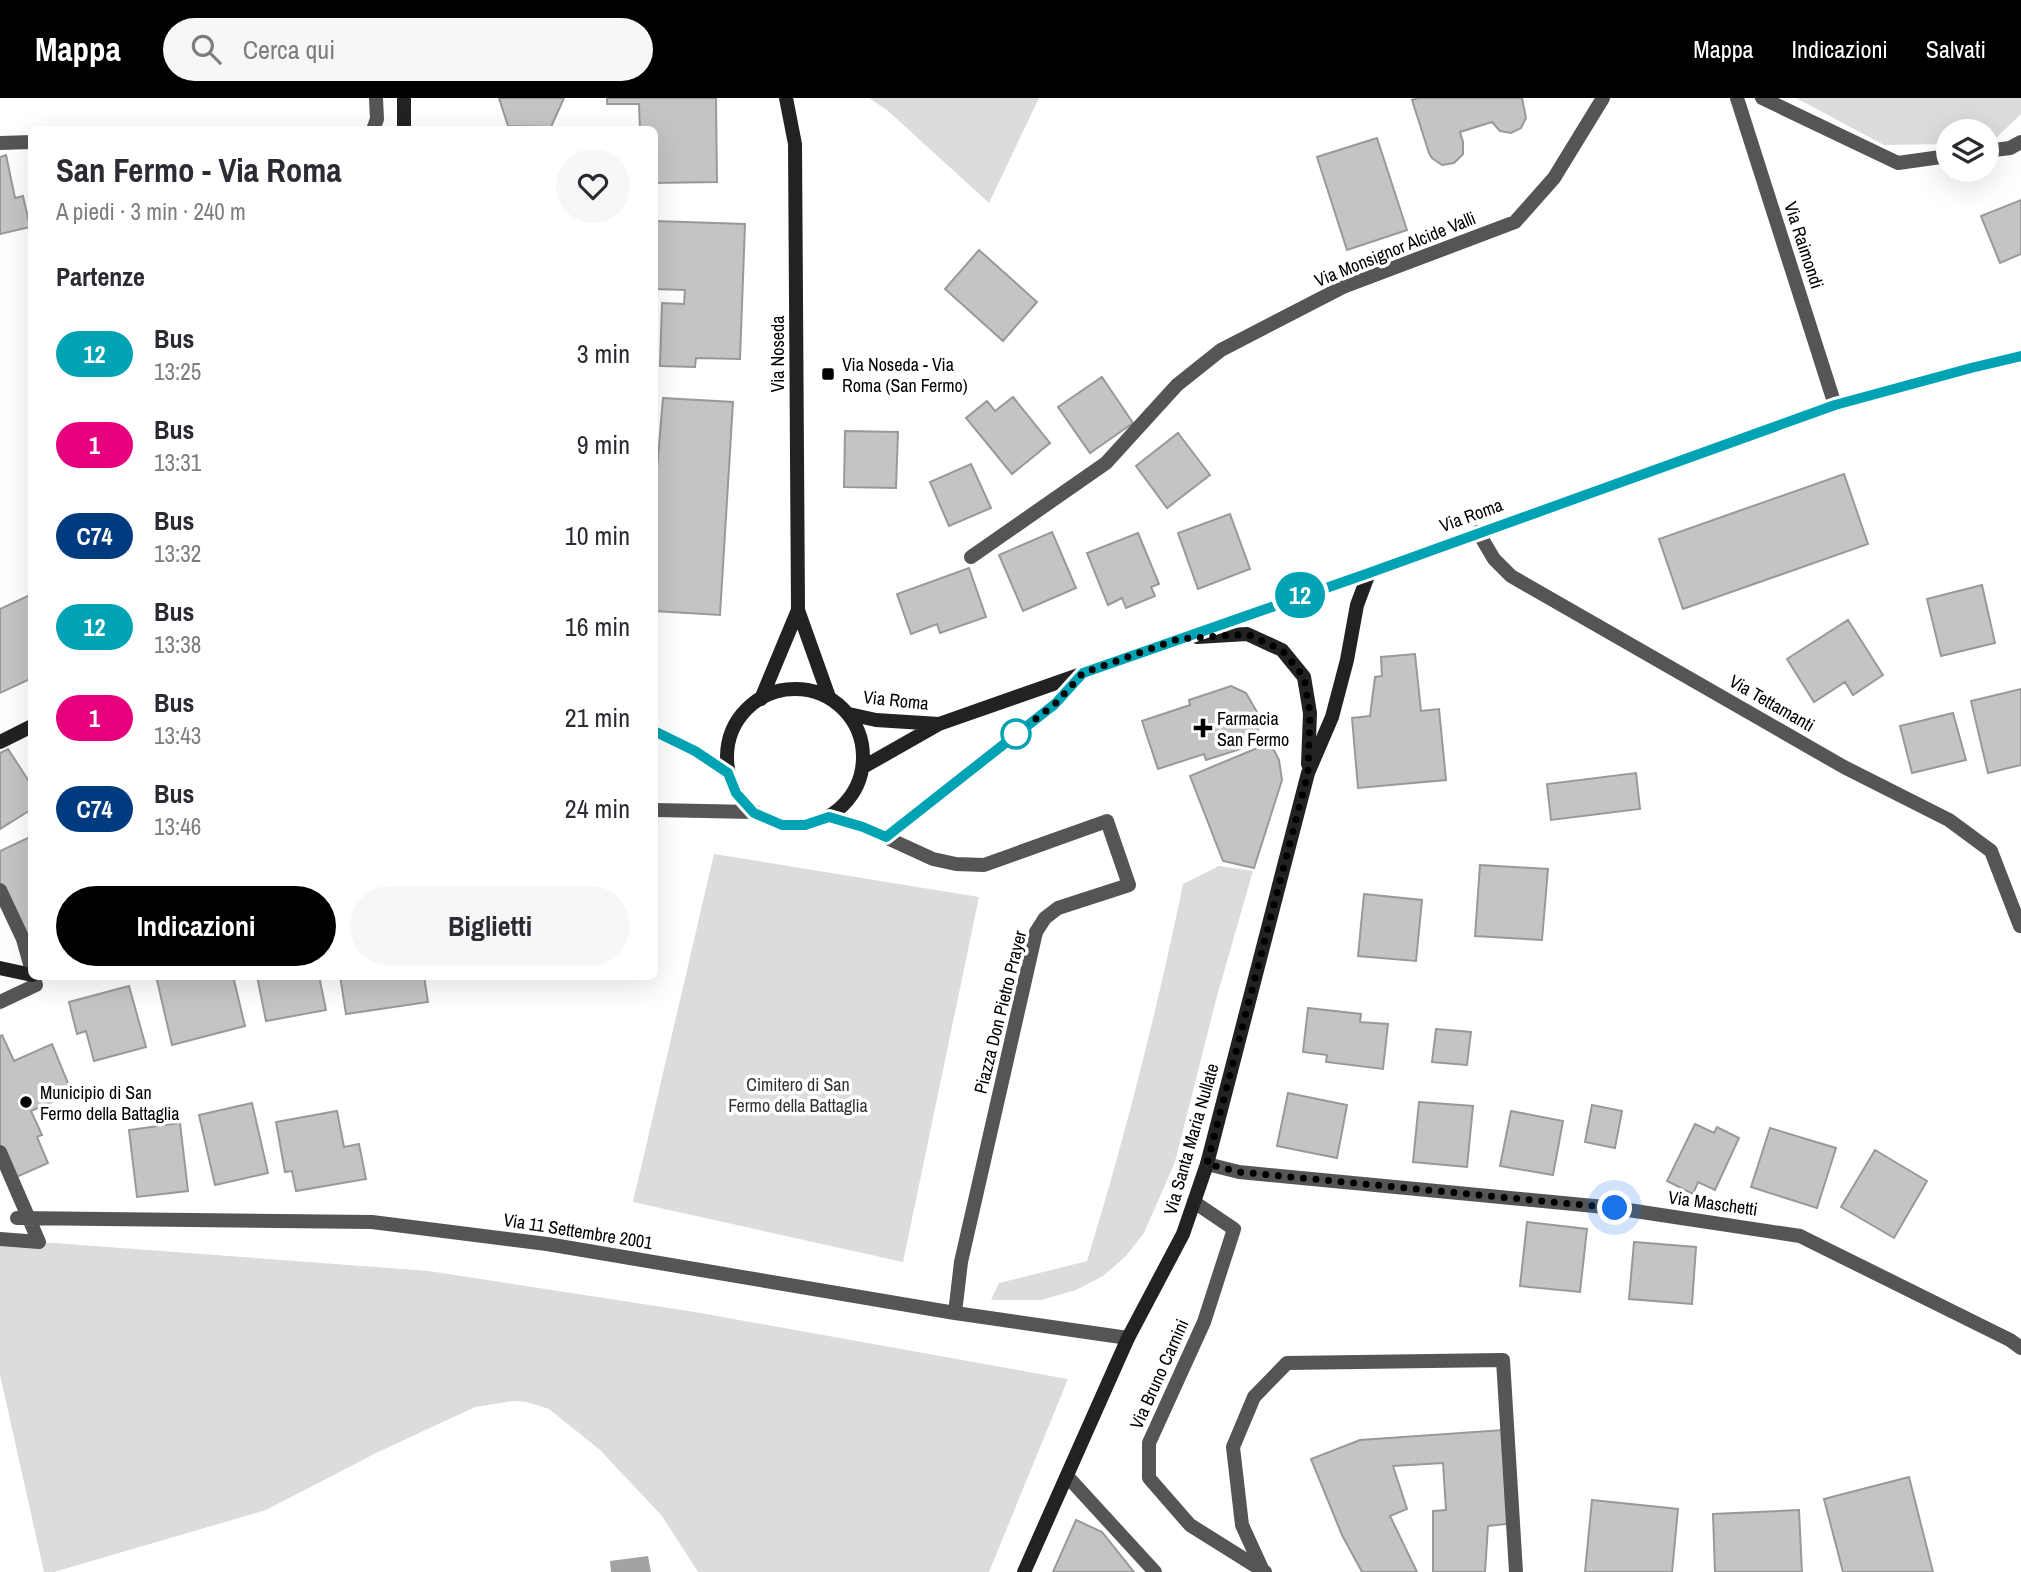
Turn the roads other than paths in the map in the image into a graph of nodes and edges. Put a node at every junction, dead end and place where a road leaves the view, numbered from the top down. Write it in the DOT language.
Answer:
graph roads {
  1 [pos="376,98"];
  2 [pos="404,98"];
  3 [pos="786,98"];
  4 [pos="1603,98"];
  5 [pos="1737,98"];
  6 [pos="1762,98"];
  7 [pos="374,126"];
  8 [pos="404,126"];
  9 [pos="0,142"];
  10 [pos="28,142"];
  11 [pos="2021,142"];
  12 [pos="1999,149"];
  13 [pos="1936,158"];
  14 [pos="2021,356"];
  15 [pos="1835,405"];
  16 [pos="1478,533"];
  17 [pos="971,557"];
  18 [pos="1369,573"];
  19 [pos="798,610"];
  20 [pos="1178,639"];
  21 [pos="1083,673"];
  22 [pos="829,697"];
  23 [pos="761,699"];
  24 [pos="849,714"];
  25 [pos="939,724"];
  26 [pos="28,728"];
  27 [pos="658,734"];
  28 [pos="0,742"];
  29 [pos="865,766"];
  30 [pos="728,773"];
  31 [pos="1308,773"];
  32 [pos="658,810"];
  33 [pos="754,813"];
  34 [pos="829,817"];
  35 [pos="886,837"];
  36 [pos="0,890"];
  37 [pos="2020,926"];
  38 [pos="28,958"];
  39 [pos="0,968"];
  40 [pos="28,973"];
  41 [pos="34,980"];
  42 [pos="0,1002"];
  43 [pos="0,1152"];
  44 [pos="1207,1164"];
  45 [pos="1194,1202"];
  46 [pos="23,1218"];
  47 [pos="0,1239"];
  48 [pos="955,1313"];
  49 [pos="1128,1338"];
  50 [pos="2021,1348"];
  51 [pos="1067,1476"];
  52 [pos="1024,1572"];
  53 [pos="1155,1572"];
  54 [pos="1264,1572"];
  55 [pos="1516,1572"];
  1 -- 7 [label="street"];
  2 -- 8 [label="main road"];
  3 -- 19 [label="main road, Via Noseda"];
  4 -- 17 [label="street, Via Monsignor Alcide Valli"];
  5 -- 15 [label="street, Via Raimondi"];
  6 -- 13 [label="street"];
  9 -- 10 [label="street"];
  11 -- 12 [label="street"];
  14 -- 15 [label="main road, Via Roma"];
  15 -- 16 [label="main road, Via Roma"];
  16 -- 18 [label="main road, Via Roma"];
  16 -- 37 [label="street, Via Tettamanti"];
  18 -- 20 [label="main road, Via Roma"];
  18 -- 31 [label="main road, Via Santa Maria Nullate"];
  19 -- 22 [label="main road, Via Noseda"];
  19 -- 23 [label="main road, Via Noseda"];
  20 -- 21 [label="main road, Via Roma"];
  20 -- 31 [label="main road, Via Santa Maria Nullate"];
  21 -- 25 [label="main road, Via Roma"];
  21 -- 35 [label="street"];
  22 -- 23 [label="main road"];
  22 -- 24 [label="main road"];
  23 -- 30 [label="main road"];
  24 -- 25 [label="main road, Via Roma"];
  24 -- 29 [label="main road"];
  25 -- 29 [label="main road, Via Roma"];
  26 -- 28 [label="main road"];
  27 -- 30 [label="main road"];
  29 -- 34 [label="main road"];
  30 -- 33 [label="main road"];
  31 -- 44 [label="main road, Via Santa Maria Nullate"];
  32 -- 33 [label="street"];
  33 -- 34 [label="main road"];
  34 -- 35 [label="street, Piazza Don Pietro Prayer"];
  35 -- 48 [label="street, Piazza Don Pietro Prayer"];
  36 -- 38 [label="street"];
  39 -- 40 [label="main road"];
  41 -- 42 [label="street"];
  43 -- 46 [label="street"];
  44 -- 45 [label="main road, Via Santa Maria Nullate"];
  44 -- 50 [label="street, Via Maschetti"];
  45 -- 49 [label="main road, Via Santa Maria Nullate"];
  45 -- 54 [label="street, Via Bruno Carnini"];
  46 -- 47 [label="street"];
  46 -- 48 [label="street, Via 11 Settembre 2001"];
  48 -- 49 [label="street, Via 11 Settembre 2001"];
  49 -- 51 [label="main road, Via Santa Maria Nullate"];
  51 -- 52 [label="main road, Via Santa Maria Nullate"];
  51 -- 53 [label="street"];
  54 -- 55 [label="street"];
}
